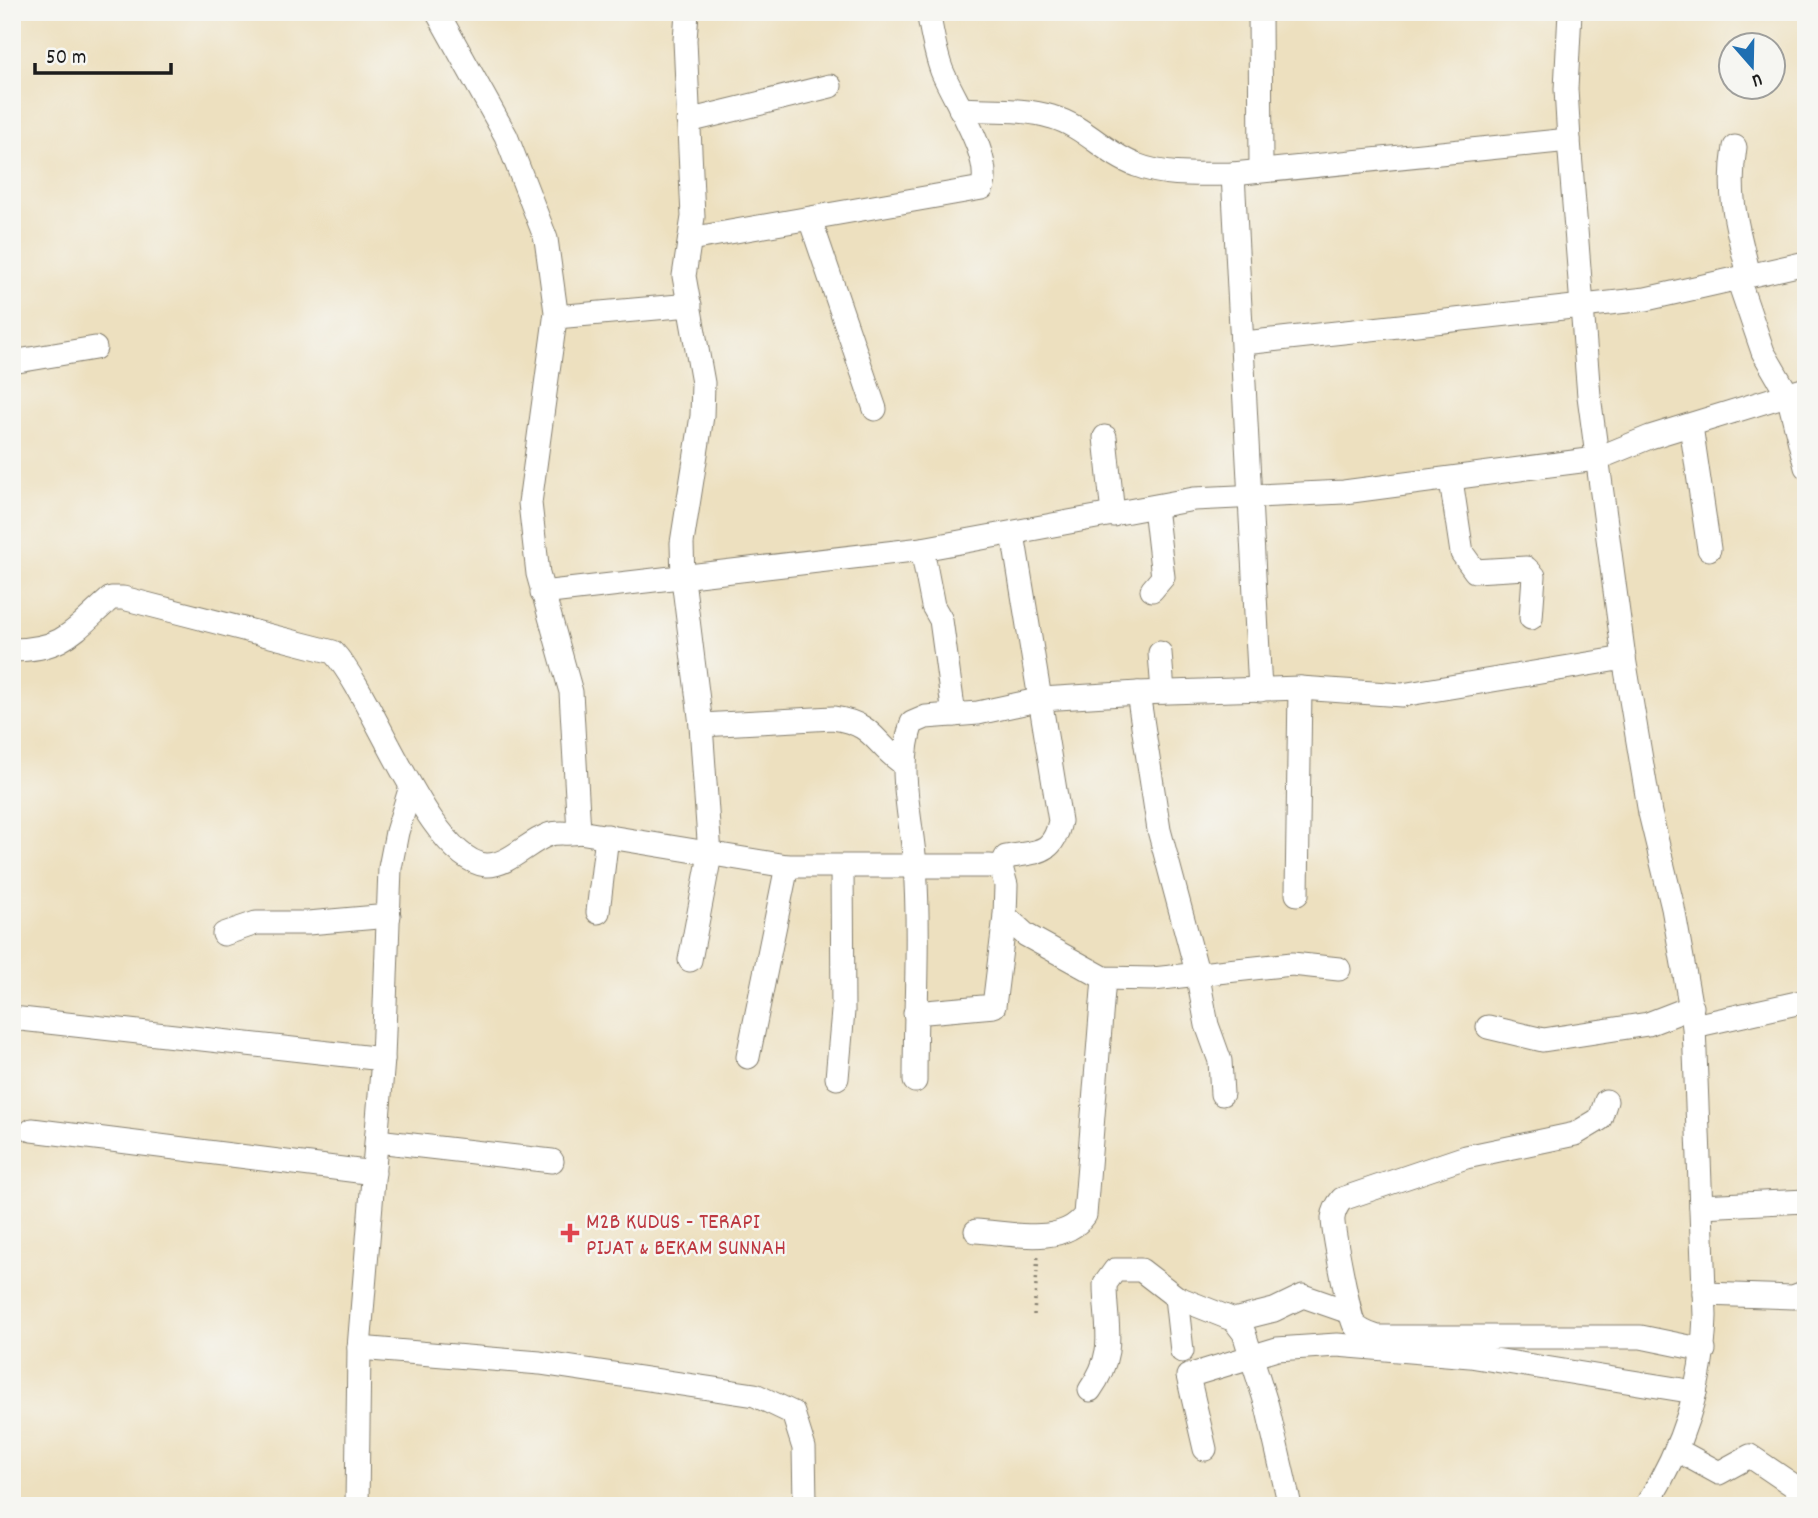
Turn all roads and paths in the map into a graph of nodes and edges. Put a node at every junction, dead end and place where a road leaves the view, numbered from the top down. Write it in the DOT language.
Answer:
graph roads {
  1 [pos="437,12"];
  2 [pos="687,12"];
  3 [pos="928,12"];
  4 [pos="1259,12"];
  5 [pos="1570,12"];
  6 [pos="830,86"];
  7 [pos="960,109"];
  8 [pos="688,121"];
  9 [pos="1569,140"];
  10 [pos="1735,147"];
  11 [pos="1261,168"];
  12 [pos="1233,174"];
  13 [pos="810,219"];
  14 [pos="690,239"];
  15 [pos="1806,263"];
  16 [pos="1743,277"];
  17 [pos="690,305"];
  18 [pos="1582,306"];
  19 [pos="556,317"];
  20 [pos="1244,343"];
  21 [pos="95,348"];
  22 [pos="12,362"];
  23 [pos="1797,392"];
  24 [pos="875,409"];
  25 [pos="1691,426"];
  26 [pos="1105,437"];
  27 [pos="1596,459"];
  28 [pos="1806,467"];
  29 [pos="1451,480"];
  30 [pos="1251,494"];
  31 [pos="1155,506"];
  32 [pos="1113,515"];
  33 [pos="1013,534"];
  34 [pos="922,549"];
  35 [pos="1709,549"];
  36 [pos="684,579"];
  37 [pos="1152,590"];
  38 [pos="542,593"];
  39 [pos="1531,618"];
  40 [pos="12,650"];
  41 [pos="1160,653"];
  42 [pos="1624,658"];
  43 [pos="1300,688"];
  44 [pos="1260,690"];
  45 [pos="1163,692"];
  46 [pos="1138,693"];
  47 [pos="1042,699"];
  48 [pos="954,715"];
  49 [pos="701,725"];
  50 [pos="904,765"];
  51 [pos="410,790"];
  52 [pos="579,832"];
  53 [pos="607,836"];
  54 [pos="709,855"];
  55 [pos="787,866"];
  56 [pos="842,867"];
  57 [pos="915,867"];
  58 [pos="1001,867"];
  59 [pos="1297,894"];
  60 [pos="598,912"];
  61 [pos="388,916"];
  62 [pos="1005,916"];
  63 [pos="224,934"];
  64 [pos="690,960"];
  65 [pos="1339,969"];
  66 [pos="1198,972"];
  67 [pos="1104,978"];
  68 [pos="1806,1001"];
  69 [pos="915,1013"];
  70 [pos="1693,1017"];
  71 [pos="12,1018"];
  72 [pos="1488,1027"];
  73 [pos="748,1056"];
  74 [pos="383,1059"];
  75 [pos="837,1078"];
  76 [pos="915,1081"];
  77 [pos="1222,1094"];
  78 [pos="1606,1101"];
  79 [pos="32,1130"];
  80 [pos="377,1141"];
  81 [pos="552,1161"];
  82 [pos="374,1173"];
  83 [pos="1806,1201"];
  84 [pos="1701,1206"];
  85 [pos="976,1231"];
  86 [pos="1040,1234"];
  87 [pos="1806,1292"];
  88 [pos="1704,1294"];
  89 [pos="1177,1297"];
  90 [pos="1349,1312"];
  91 [pos="1034,1315"];
  92 [pos="1234,1320"];
  93 [pos="359,1348"];
  94 [pos="1704,1350"];
  95 [pos="1182,1351"];
  96 [pos="1252,1355"];
  97 [pos="1090,1390"];
  98 [pos="1695,1392"];
  99 [pos="1205,1449"];
  100 [pos="1677,1450"];
  101 [pos="1806,1494"];
  102 [pos="805,1502"];
  103 [pos="357,1506"];
  104 [pos="1290,1506"];
  105 [pos="1646,1506"];
  1 -- 19 [label="street"];
  2 -- 8 [label="street"];
  3 -- 7 [label="street"];
  4 -- 11 [label="street"];
  5 -- 9 [label="street"];
  6 -- 8 [label="street"];
  7 -- 12 [label="street"];
  7 -- 13 [label="street"];
  8 -- 14 [label="street"];
  9 -- 11 [label="street"];
  9 -- 18 [label="street"];
  10 -- 16 [label="street"];
  11 -- 12 [label="street"];
  12 -- 20 [label="street"];
  13 -- 14 [label="street"];
  13 -- 24 [label="street"];
  14 -- 17 [label="street"];
  15 -- 16 [label="street"];
  16 -- 18 [label="street"];
  16 -- 23 [label="street"];
  17 -- 19 [label="street"];
  17 -- 36 [label="street"];
  18 -- 20 [label="street"];
  18 -- 27 [label="street"];
  19 -- 38 [label="street"];
  20 -- 30 [label="street"];
  21 -- 22 [label="street"];
  23 -- 25 [label="street"];
  23 -- 28 [label="street"];
  25 -- 27 [label="street"];
  25 -- 35 [label="street"];
  26 -- 32 [label="street"];
  27 -- 29 [label="street"];
  27 -- 42 [label="street"];
  29 -- 30 [label="street"];
  29 -- 39 [label="street"];
  30 -- 31 [label="street"];
  30 -- 44 [label="street"];
  31 -- 32 [label="street"];
  31 -- 37 [label="street"];
  32 -- 33 [label="street"];
  33 -- 34 [label="street"];
  33 -- 47 [label="street"];
  34 -- 36 [label="street"];
  34 -- 48 [label="street"];
  36 -- 38 [label="street"];
  36 -- 49 [label="street"];
  38 -- 52 [label="street"];
  40 -- 51 [label="street"];
  41 -- 45 [label="street"];
  42 -- 43 [label="street"];
  42 -- 70 [label="street"];
  43 -- 44 [label="street"];
  43 -- 59 [label="street"];
  44 -- 45 [label="street"];
  45 -- 46 [label="street"];
  46 -- 47 [label="street"];
  46 -- 66 [label="street"];
  47 -- 48 [label="street"];
  47 -- 58 [label="street"];
  48 -- 50 [label="street"];
  49 -- 50 [label="street"];
  49 -- 54 [label="street"];
  50 -- 57 [label="street"];
  51 -- 52 [label="street"];
  51 -- 61 [label="street"];
  52 -- 53 [label="street"];
  53 -- 54 [label="street"];
  53 -- 60 [label="street"];
  54 -- 55 [label="street"];
  54 -- 64 [label="street"];
  55 -- 56 [label="street"];
  55 -- 73 [label="street"];
  56 -- 57 [label="street"];
  56 -- 75 [label="street"];
  57 -- 58 [label="street"];
  57 -- 69 [label="street"];
  58 -- 62 [label="street"];
  61 -- 63 [label="street"];
  61 -- 74 [label="street"];
  62 -- 67 [label="street"];
  62 -- 69 [label="street"];
  65 -- 66 [label="street"];
  66 -- 67 [label="street"];
  66 -- 77 [label="street"];
  67 -- 86 [label="street"];
  68 -- 70 [label="street"];
  69 -- 76 [label="street"];
  70 -- 72 [label="street"];
  70 -- 84 [label="street"];
  71 -- 74 [label="street"];
  74 -- 80 [label="street"];
  78 -- 90 [label="street"];
  79 -- 82 [label="street"];
  80 -- 81 [label="street"];
  80 -- 82 [label="street"];
  82 -- 93 [label="street"];
  83 -- 84 [label="street"];
  84 -- 88 [label="street"];
  85 -- 86 [label="street"];
  86 -- 91 [label="path"];
  87 -- 88 [label="street"];
  88 -- 94 [label="street"];
  89 -- 92 [label="street"];
  89 -- 95 [label="street"];
  89 -- 97 [label="street"];
  90 -- 92 [label="street"];
  90 -- 94 [label="street"];
  92 -- 96 [label="street"];
  93 -- 102 [label="street"];
  93 -- 103 [label="street"];
  94 -- 98 [label="street"];
  96 -- 98 [label="street"];
  96 -- 99 [label="street"];
  96 -- 104 [label="street"];
  98 -- 100 [label="street"];
  100 -- 101 [label="street"];
  100 -- 105 [label="street"];
}
